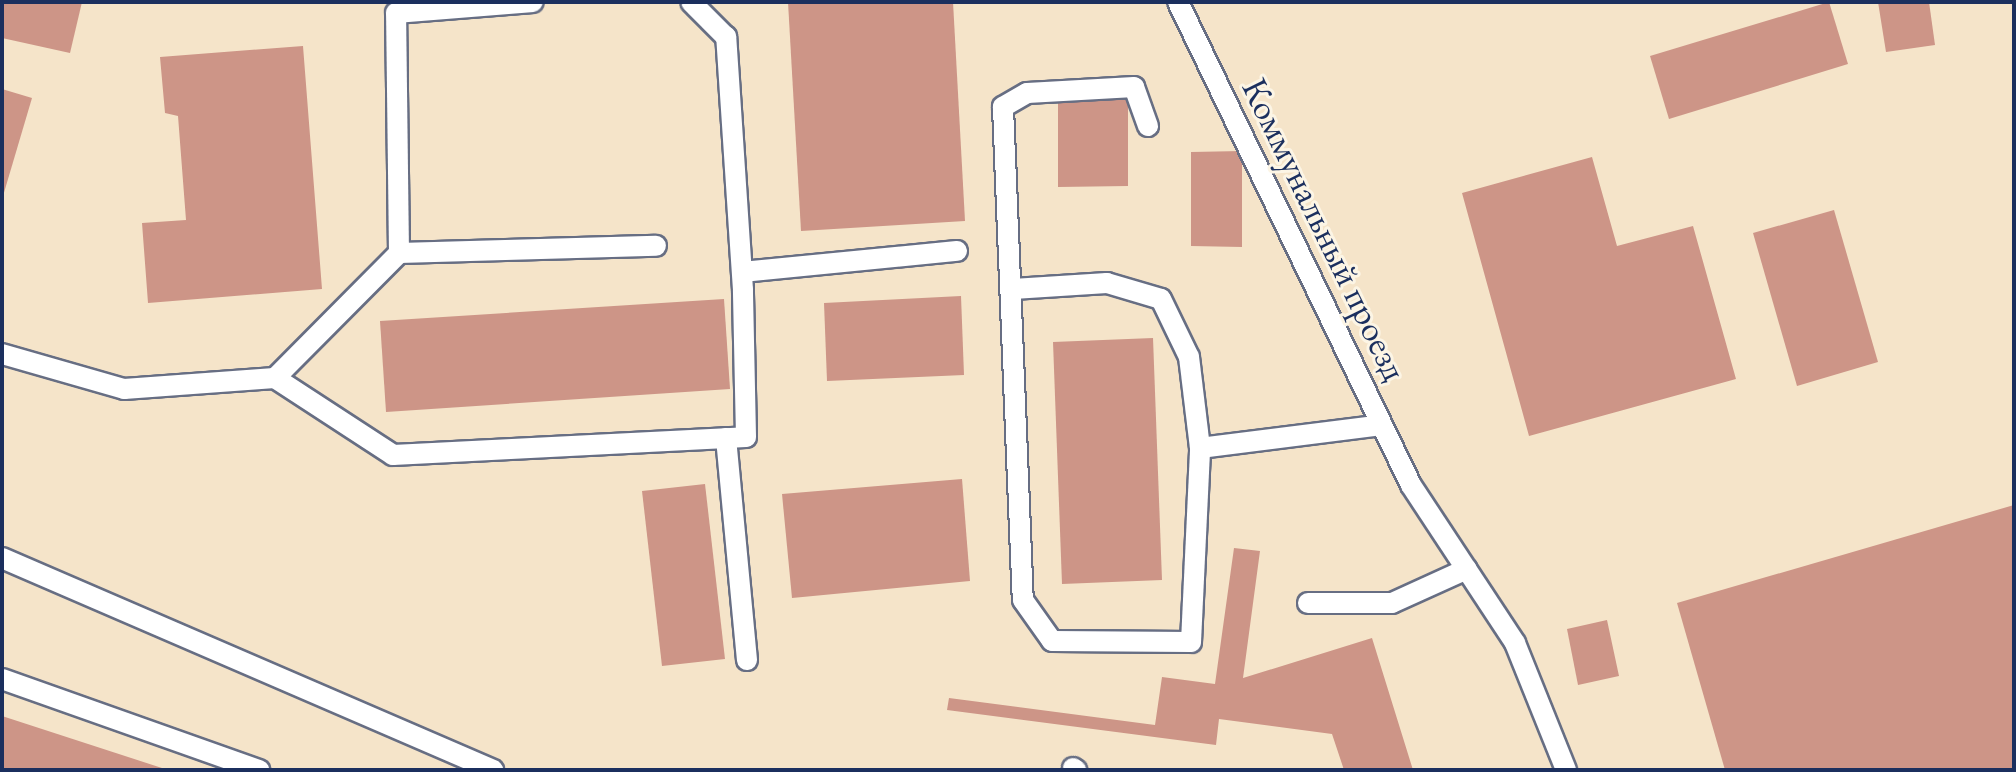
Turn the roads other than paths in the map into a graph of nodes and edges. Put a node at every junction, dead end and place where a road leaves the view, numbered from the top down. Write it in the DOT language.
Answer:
graph roads {
  1 [pos="533,2"];
  2 [pos="691,2"];
  3 [pos="1178,2"];
  4 [pos="1148,126"];
  5 [pos="656,246"];
  6 [pos="957,251"];
  7 [pos="399,253"];
  8 [pos="742,272"];
  9 [pos="1013,289"];
  10 [pos="2,354"];
  11 [pos="275,378"];
  12 [pos="1382,425"];
  13 [pos="726,438"];
  14 [pos="1200,448"];
  15 [pos="2,558"];
  16 [pos="1467,569"];
  17 [pos="1308,603"];
  18 [pos="747,660"];
  19 [pos="2,679"];
  20 [pos="259,770"];
  21 [pos="493,770"];
  22 [pos="1566,770"];
  1 -- 7 [label="lane"];
  2 -- 8 [label="lane"];
  3 -- 12 [label="lane, Коммунальный проезд"];
  4 -- 9 [label="lane"];
  5 -- 7 [label="lane"];
  6 -- 8 [label="lane"];
  7 -- 11 [label="lane"];
  8 -- 13 [label="lane"];
  9 -- 14 [label="lane"];
  9 -- 14 [label="lane"];
  10 -- 11 [label="lane"];
  11 -- 13 [label="lane"];
  12 -- 14 [label="lane"];
  12 -- 16 [label="lane, Коммунальный проезд"];
  13 -- 18 [label="lane"];
  15 -- 21 [label="lane"];
  16 -- 17 [label="lane"];
  16 -- 22 [label="lane, Коммунальный проезд"];
  19 -- 20 [label="lane"];
}
